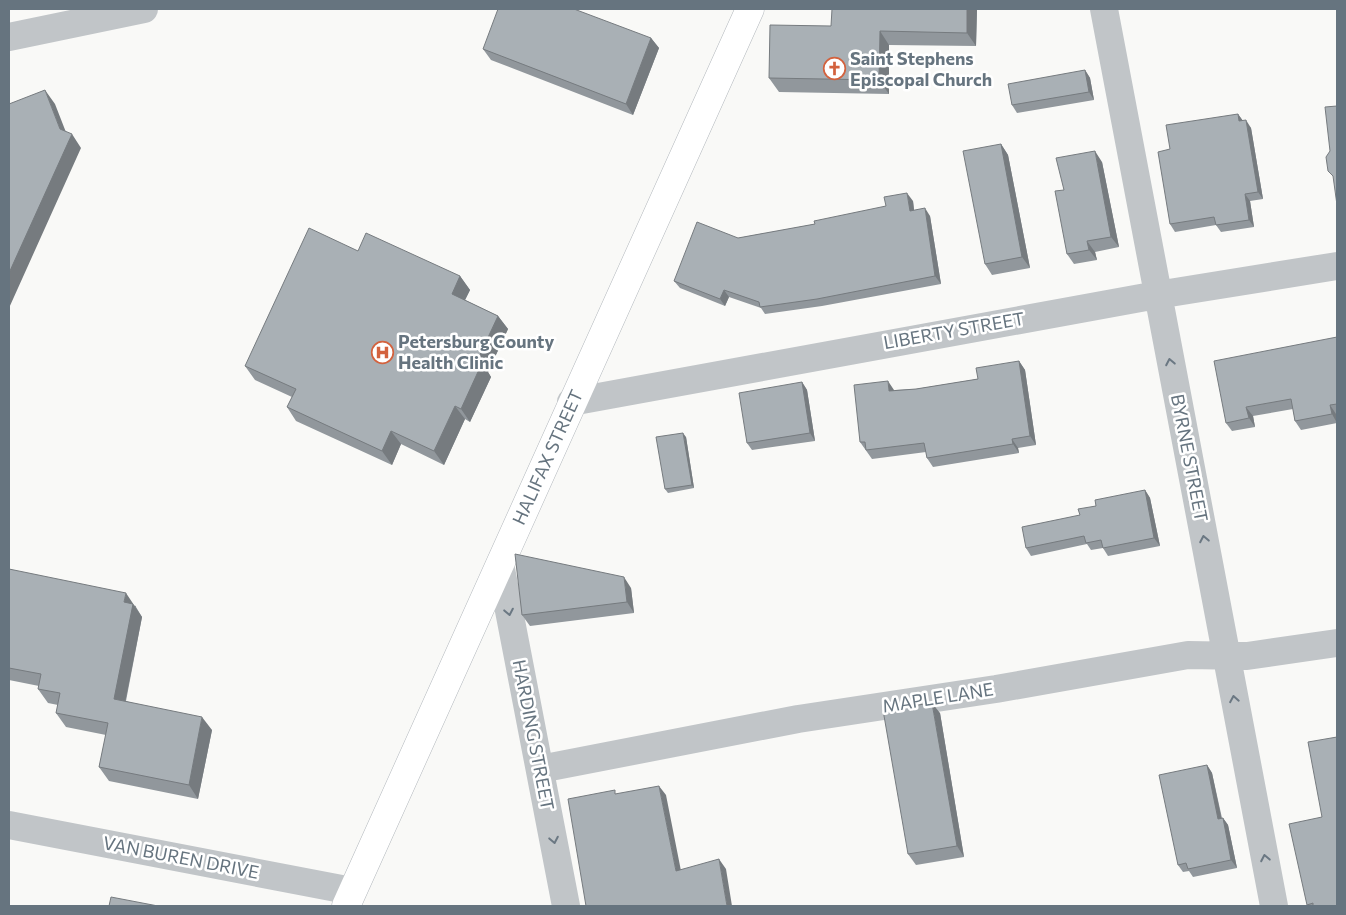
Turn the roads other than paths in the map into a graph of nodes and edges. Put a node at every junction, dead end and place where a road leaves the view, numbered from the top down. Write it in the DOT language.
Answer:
graph roads {
  1 [pos="144,9"];
  2 [pos="750,9"];
  3 [pos="1104,9"];
  4 [pos="9,37"];
  5 [pos="1337,266"];
  6 [pos="1157,295"];
  7 [pos="571,402"];
  8 [pos="500,564"];
  9 [pos="1337,643"];
  10 [pos="1226,654"];
  11 [pos="540,769"];
  12 [pos="9,825"];
  13 [pos="349,899"];
  14 [pos="566,906"];
  15 [pos="1274,906"];
  1 -- 4 [label="street"];
  2 -- 7 [label="main road, HALIFAX STREET"];
  3 -- 6 [label="street, BYRNE STREET"];
  5 -- 6 [label="street, LIBERTY STREET"];
  6 -- 7 [label="street, LIBERTY STREET"];
  10 -- 6 [label="street, BYRNE STREET, one-way"];
  7 -- 8 [label="main road, HALIFAX STREET"];
  8 -- 11 [label="street, HARDING STREET, one-way"];
  8 -- 13 [label="main road, HALIFAX STREET"];
  9 -- 10 [label="street, MAPLE LANE"];
  10 -- 11 [label="street, MAPLE LANE"];
  15 -- 10 [label="street, BYRNE STREET, one-way"];
  11 -- 14 [label="street, HARDING STREET, one-way"];
  12 -- 13 [label="street, VAN BUREN DRIVE"];
}
